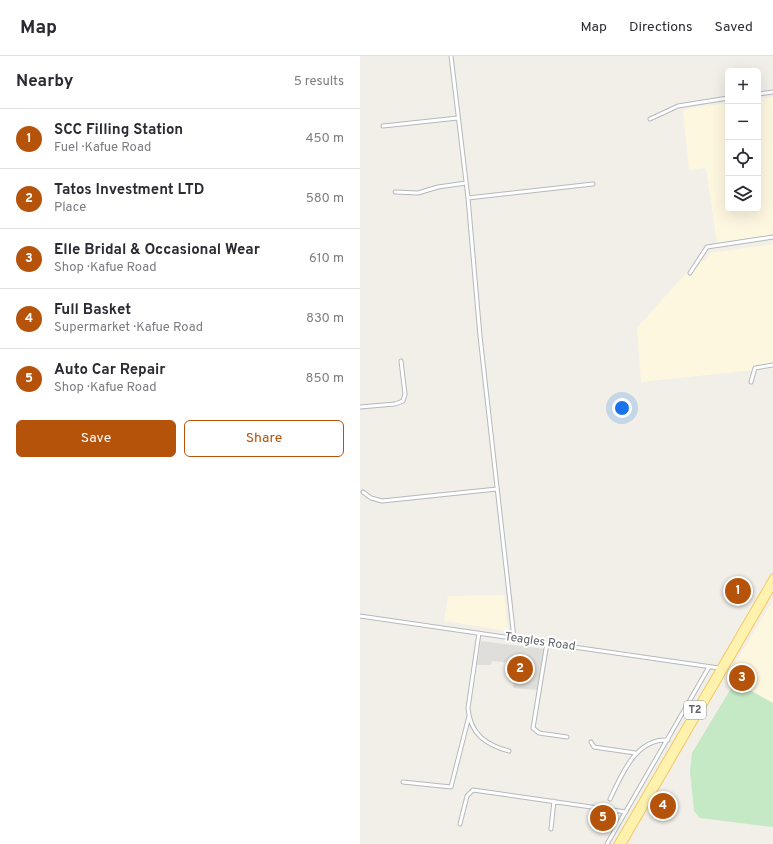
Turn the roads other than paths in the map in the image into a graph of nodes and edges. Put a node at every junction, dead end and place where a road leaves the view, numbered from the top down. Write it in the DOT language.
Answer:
graph roads {
  1 [pos="451,56"];
  2 [pos="773,92"];
  3 [pos="761,94"];
  4 [pos="725,98"];
  5 [pos="458,118"];
  6 [pos="650,119"];
  7 [pos="383,126"];
  8 [pos="466,183"];
  9 [pos="593,184"];
  10 [pos="394,192"];
  11 [pos="468,198"];
  12 [pos="773,236"];
  13 [pos="690,273"];
  14 [pos="401,361"];
  15 [pos="773,366"];
  16 [pos="751,382"];
  17 [pos="360,407"];
  18 [pos="497,489"];
  19 [pos="363,492"];
  20 [pos="773,577"];
  21 [pos="773,586"];
  22 [pos="360,616"];
  23 [pos="479,633"];
  24 [pos="514,638"];
  25 [pos="547,643"];
  26 [pos="709,667"];
  27 [pos="720,668"];
  28 [pos="468,716"];
  29 [pos="567,737"];
  30 [pos="668,740"];
  31 [pos="591,742"];
  32 [pos="509,751"];
  33 [pos="635,753"];
  34 [pos="404,782"];
  35 [pos="610,798"];
  36 [pos="554,801"];
  37 [pos="626,812"];
  38 [pos="460,824"];
  39 [pos="551,829"];
  40 [pos="607,844"];
  41 [pos="617,844"];
  42 [pos="623,844"];
  1 -- 5 [label="street"];
  2 -- 3 [label="street"];
  4 -- 6 [label="street"];
  5 -- 7 [label="street"];
  5 -- 8 [label="street"];
  8 -- 10 [label="street"];
  8 -- 11 [label="street"];
  9 -- 11 [label="street"];
  11 -- 18 [label="street"];
  12 -- 13 [label="street"];
  14 -- 17 [label="street"];
  15 -- 16 [label="street"];
  18 -- 19 [label="street"];
  18 -- 24 [label="street"];
  20 -- 27 [label="main road, T2"];
  21 -- 42 [label="main road, T2"];
  22 -- 23 [label="street, Teagles Road"];
  23 -- 24 [label="street, Teagles Road"];
  23 -- 28 [label="street"];
  24 -- 25 [label="street, Teagles Road"];
  25 -- 26 [label="street, Teagles Road"];
  25 -- 29 [label="street"];
  26 -- 27 [label="street, Teagles Road"];
  26 -- 30 [label="street"];
  27 -- 41 [label="main road, T2"];
  28 -- 32 [label="street"];
  28 -- 34 [label="street"];
  30 -- 33 [label="street"];
  30 -- 37 [label="street"];
  31 -- 33 [label="street"];
  33 -- 35 [label="street"];
  36 -- 37 [label="street"];
  36 -- 38 [label="street"];
  36 -- 39 [label="street"];
  37 -- 40 [label="street"];
}
